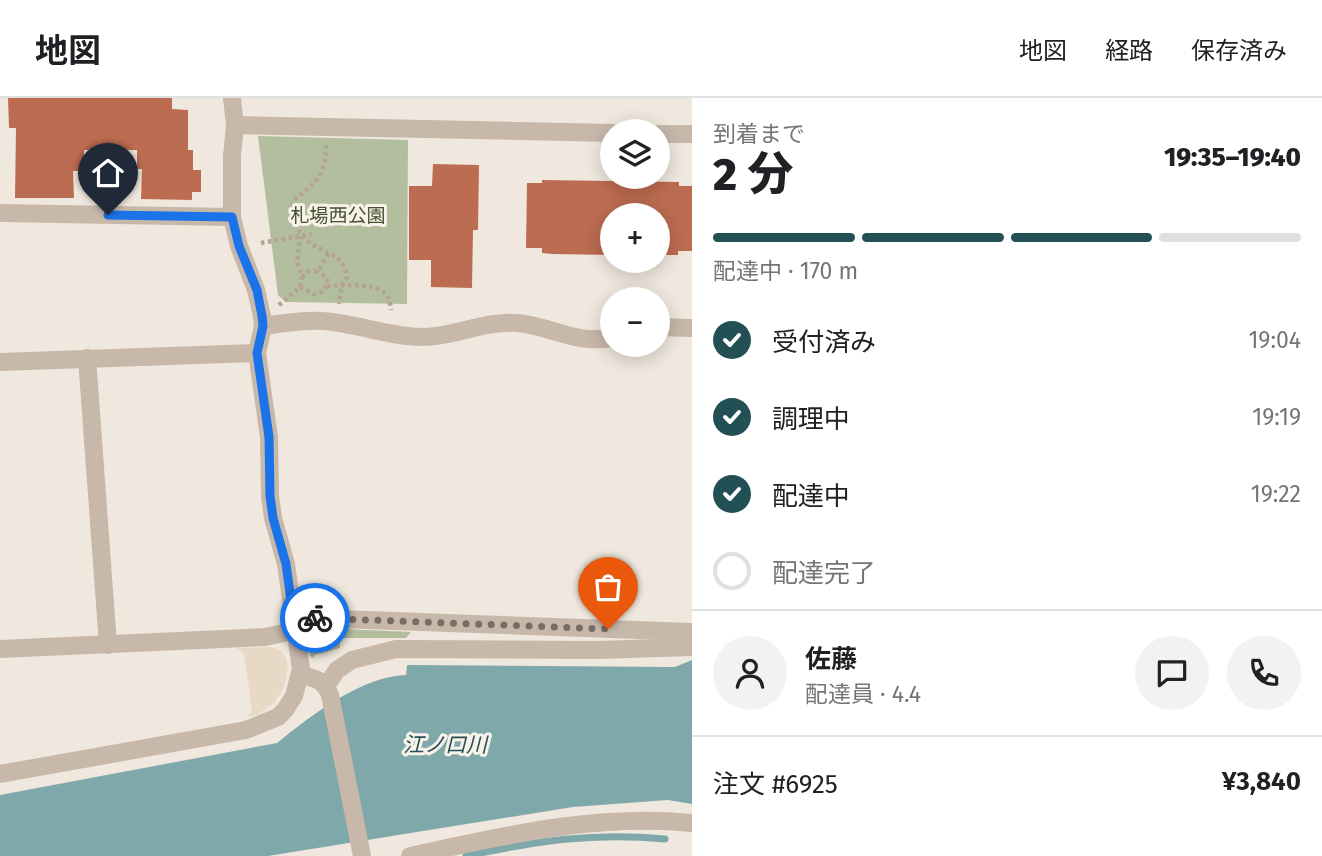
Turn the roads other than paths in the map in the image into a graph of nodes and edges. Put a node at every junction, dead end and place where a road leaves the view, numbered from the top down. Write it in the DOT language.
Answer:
graph roads {
  1 [pos="232,98"];
  2 [pos="235,125"];
  3 [pos="600,133"];
  4 [pos="670,134"];
  5 [pos="692,134"];
  6 [pos="0,213"];
  7 [pos="232,217"];
  8 [pos="263,326"];
  9 [pos="670,327"];
  10 [pos="692,328"];
  11 [pos="600,339"];
  12 [pos="257,353"];
  13 [pos="87,358"];
  14 [pos="0,362"];
  15 [pos="295,629"];
  16 [pos="692,632"];
  17 [pos="108,645"];
  18 [pos="692,647"];
  19 [pos="0,649"];
  20 [pos="300,675"];
  21 [pos="328,690"];
  22 [pos="0,774"];
  23 [pos="692,823"];
  24 [pos="361,851"];
  25 [pos="410,856"];
  1 -- 2 [label="street"];
  2 -- 3 [label="street"];
  2 -- 7 [label="street"];
  4 -- 5 [label="street"];
  6 -- 7 [label="street"];
  7 -- 8 [label="street"];
  8 -- 11 [label="street"];
  8 -- 12 [label="street"];
  9 -- 10 [label="street"];
  12 -- 13 [label="street"];
  12 -- 15 [label="street"];
  13 -- 14 [label="street"];
  13 -- 17 [label="street"];
  15 -- 16 [label="street"];
  15 -- 17 [label="street"];
  15 -- 20 [label="street"];
  17 -- 19 [label="street"];
  18 -- 21 [label="street"];
  20 -- 21 [label="street"];
  20 -- 22 [label="street"];
  21 -- 24 [label="street"];
  23 -- 25 [label="street"];
}
